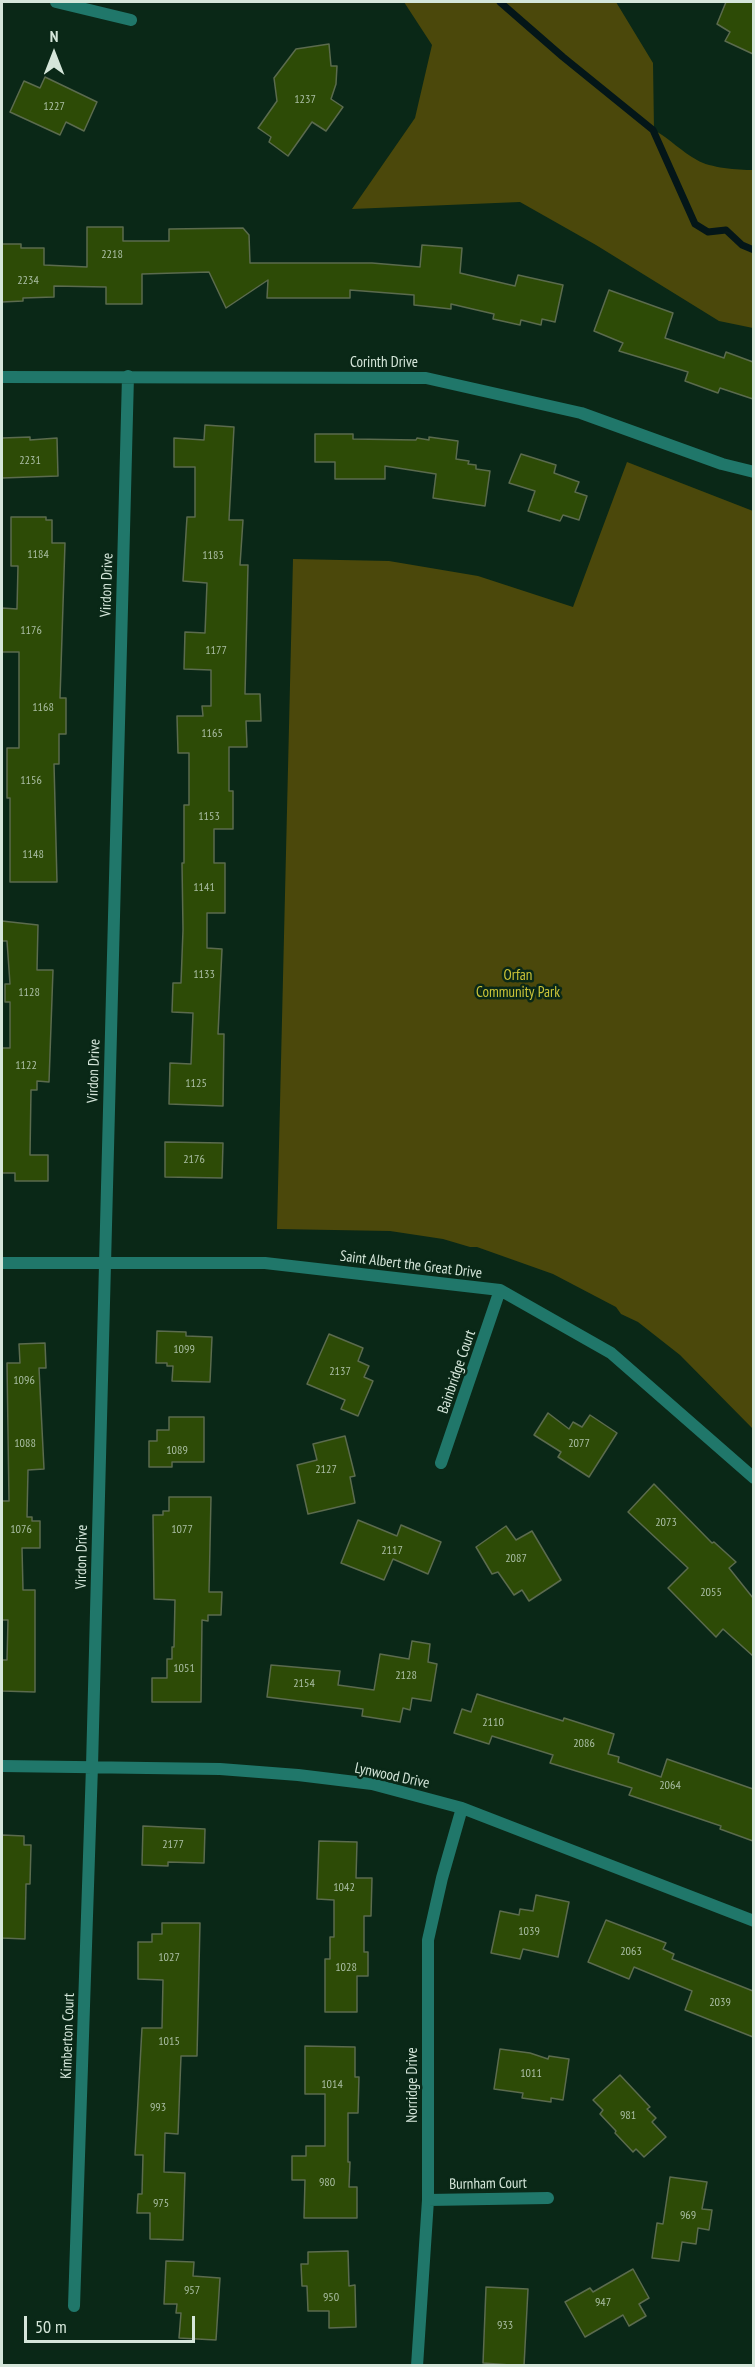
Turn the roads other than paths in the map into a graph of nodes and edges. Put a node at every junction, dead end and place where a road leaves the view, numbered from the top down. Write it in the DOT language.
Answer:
graph roads {
  1 [pos="56,2"];
  2 [pos="131,20"];
  3 [pos="128,376"];
  4 [pos="2,377"];
  5 [pos="753,472"];
  6 [pos="2,1263"];
  7 [pos="104,1263"];
  8 [pos="500,1290"];
  9 [pos="441,1464"];
  10 [pos="753,1478"];
  11 [pos="2,1766"];
  12 [pos="92,1766"];
  13 [pos="462,1808"];
  14 [pos="753,1921"];
  15 [pos="548,2198"];
  16 [pos="428,2200"];
  17 [pos="74,2306"];
  18 [pos="417,2366"];
  1 -- 2 [label="street"];
  3 -- 4 [label="street, Corinth Drive"];
  3 -- 5 [label="street, Corinth Drive"];
  3 -- 7 [label="street, Virdon Drive"];
  6 -- 7 [label="street, Saint Albert the Great Drive"];
  7 -- 8 [label="street, Saint Albert the Great Drive"];
  7 -- 12 [label="street, Virdon Drive"];
  8 -- 9 [label="street, Bainbridge Court"];
  8 -- 10 [label="street, Saint Albert the Great Drive"];
  11 -- 12 [label="street, Lynwood Drive"];
  12 -- 13 [label="street, Lynwood Drive"];
  12 -- 17 [label="street, Kimberton Court"];
  13 -- 14 [label="street, Lynwood Drive"];
  13 -- 16 [label="street, Norridge Drive"];
  15 -- 16 [label="street, Burnham Court"];
  16 -- 18 [label="street, Norridge Drive"];
}
